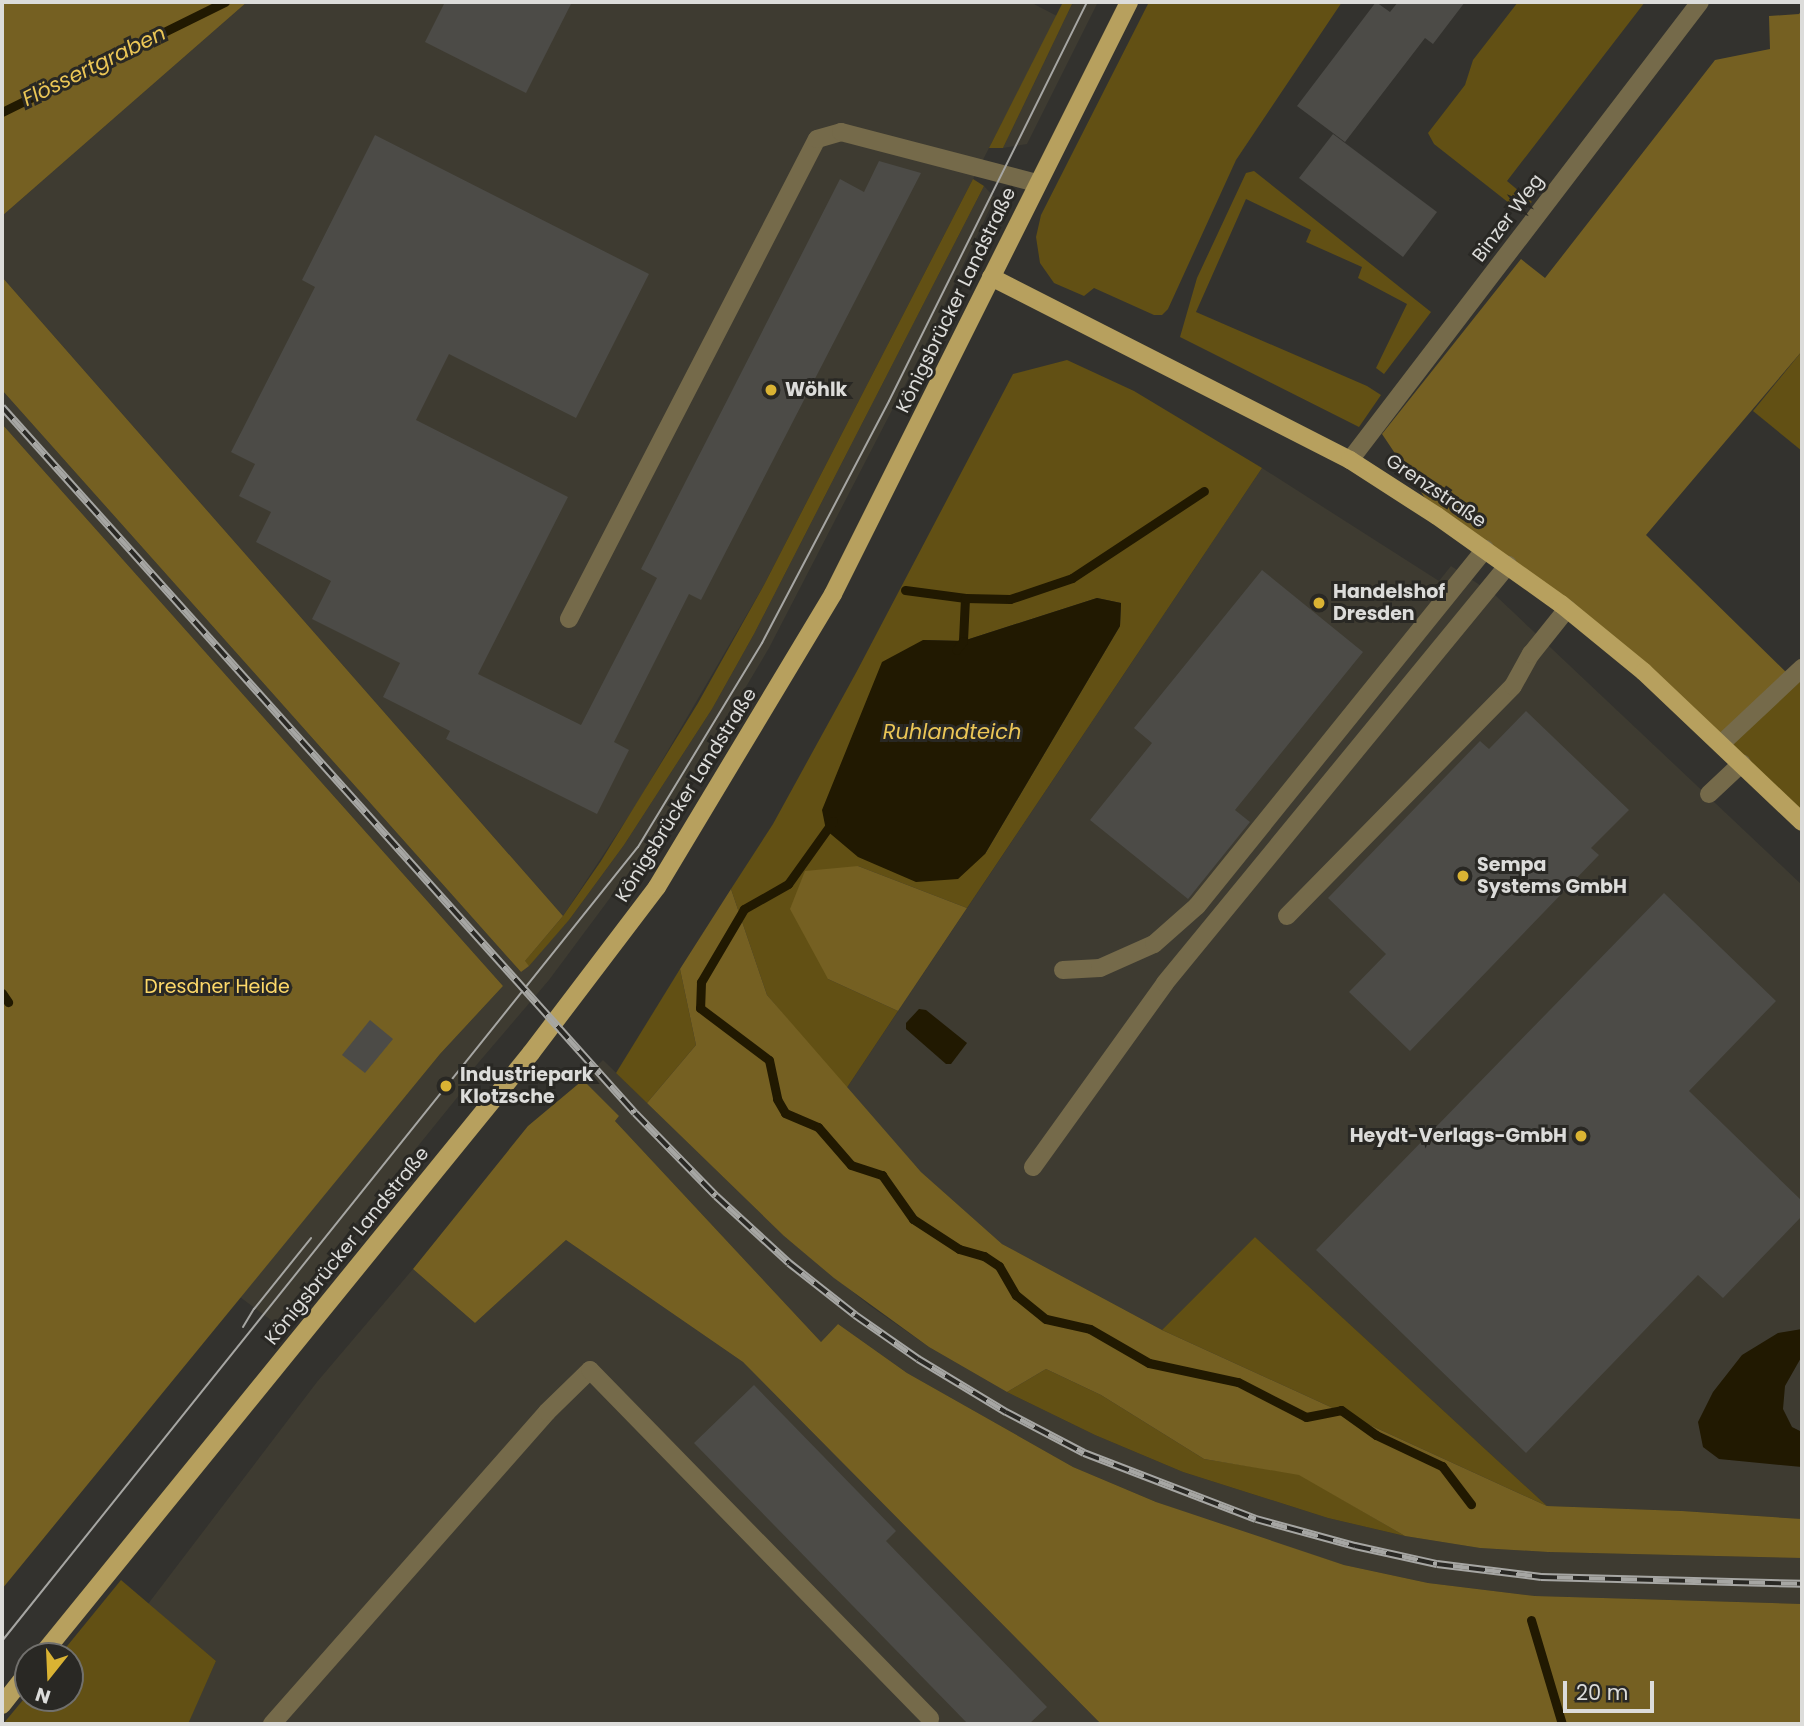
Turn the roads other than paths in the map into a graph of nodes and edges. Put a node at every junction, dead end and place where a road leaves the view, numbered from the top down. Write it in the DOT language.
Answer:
graph roads {
  1 [pos="1129,2"];
  2 [pos="1700,2"];
  3 [pos="1037,183"];
  4 [pos="990,277"];
  5 [pos="1350,460"];
  6 [pos="1485,549"];
  7 [pos="1508,565"];
  8 [pos="1567,609"];
  9 [pos="569,619"];
  10 [pos="1799,678"];
  11 [pos="1721,743"];
  12 [pos="1742,763"];
  13 [pos="1709,794"];
  14 [pos="1802,822"];
  15 [pos="1287,916"];
  16 [pos="1063,970"];
  17 [pos="1033,1167"];
  18 [pos="52,1642"];
  19 [pos="14,1690"];
  20 [pos="2,1705"];
  21 [pos="930,1718"];
  22 [pos="272,1724"];
  1 -- 3 [label="main road, Königsbrücker Landstraße"];
  2 -- 5 [label="street, Binzer Weg"];
  3 -- 4 [label="main road, Königsbrücker Landstraße"];
  3 -- 9 [label="street"];
  4 -- 5 [label="main road, Grenzstraße"];
  4 -- 18 [label="main road, Königsbrücker Landstraße"];
  5 -- 6 [label="main road, Grenzstraße"];
  6 -- 7 [label="main road, Grenzstraße"];
  6 -- 16 [label="street"];
  7 -- 8 [label="main road, Grenzstraße"];
  7 -- 17 [label="street"];
  8 -- 11 [label="main road, Grenzstraße"];
  8 -- 15 [label="street"];
  10 -- 11 [label="street"];
  11 -- 12 [label="main road, Grenzstraße"];
  12 -- 13 [label="street"];
  12 -- 14 [label="main road, Grenzstraße"];
  19 -- 20 [label="main road"];
  21 -- 22 [label="street"];
}
